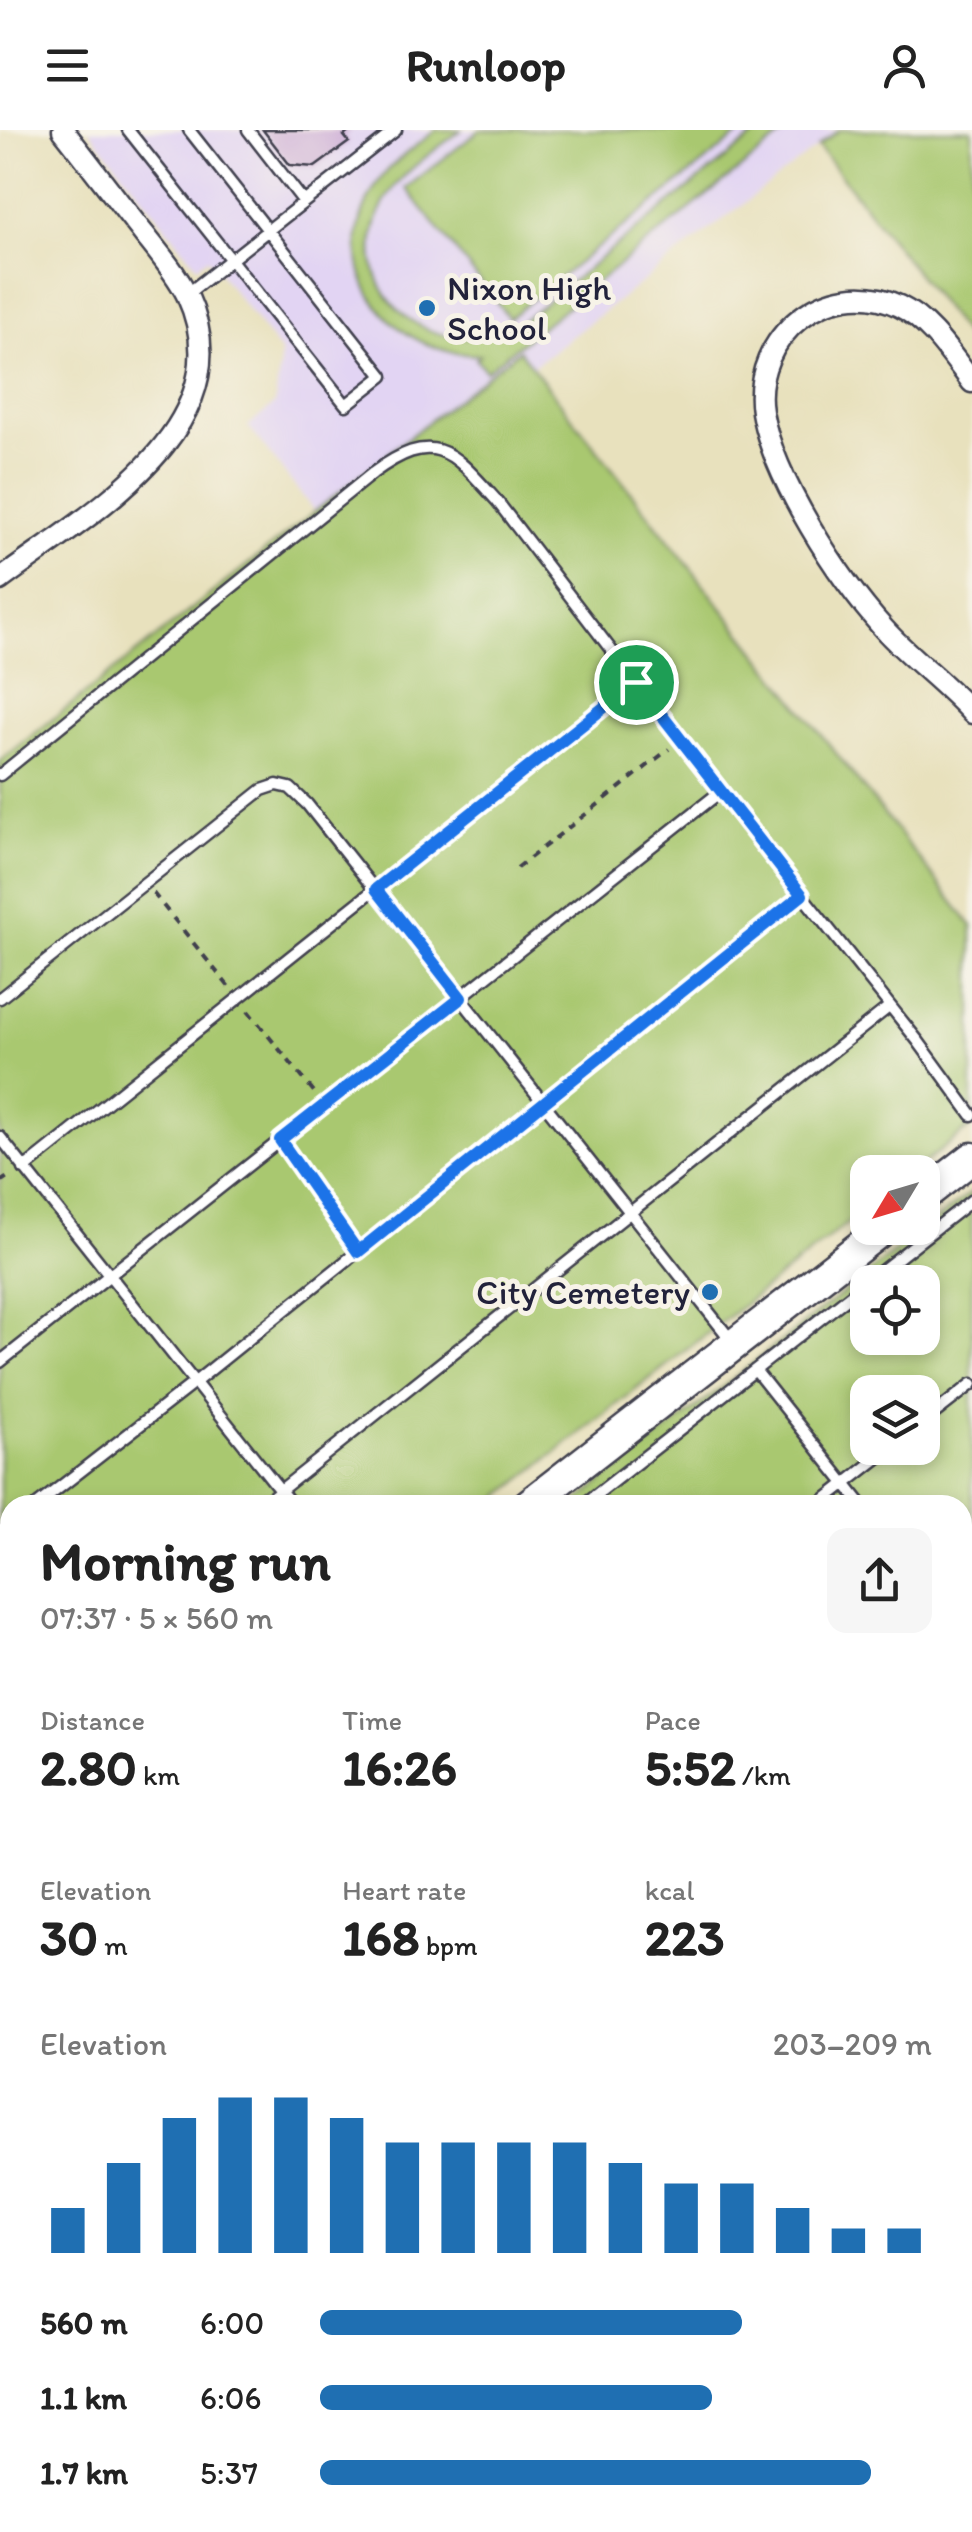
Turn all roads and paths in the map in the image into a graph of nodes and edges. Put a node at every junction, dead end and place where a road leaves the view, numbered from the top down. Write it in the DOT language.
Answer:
graph roads {
  1 [pos="64,130"];
  2 [pos="128,130"];
  3 [pos="189,130"];
  4 [pos="248,130"];
  5 [pos="393,131"];
  6 [pos="304,202"];
  7 [pos="268,230"];
  8 [pos="230,260"];
  9 [pos="186,295"];
  10 [pos="972,382"];
  11 [pos="0,580"];
  12 [pos="636,682"];
  13 [pos="972,713"];
  14 [pos="672,746"];
  15 [pos="0,774"];
  16 [pos="720,792"];
  17 [pos="516,868"];
  18 [pos="150,889"];
  19 [pos="376,889"];
  20 [pos="802,895"];
  21 [pos="232,992"];
  22 [pos="0,998"];
  23 [pos="461,998"];
  24 [pos="242,1003"];
  25 [pos="890,1006"];
  26 [pos="319,1098"];
  27 [pos="544,1102"];
  28 [pos="972,1115"];
  29 [pos="0,1137"];
  30 [pos="280,1140"];
  31 [pos="972,1158"];
  32 [pos="18,1171"];
  33 [pos="0,1182"];
  34 [pos="940,1183"];
  35 [pos="972,1200"];
  36 [pos="630,1212"];
  37 [pos="862,1245"];
  38 [pos="358,1252"];
  39 [pos="109,1275"];
  40 [pos="734,1344"];
  41 [pos="0,1362"];
  42 [pos="755,1370"];
  43 [pos="194,1383"];
  44 [pos="972,1384"];
  45 [pos="940,1409"];
  46 [pos="869,1465"];
  47 [pos="845,1483"];
  48 [pos="280,1490"];
  49 [pos="49,1495"];
  50 [pos="274,1495"];
  51 [pos="284,1495"];
  52 [pos="541,1495"];
  53 [pos="596,1495"];
  54 [pos="830,1495"];
  55 [pos="854,1495"];
  1 -- 9 [label="street"];
  2 -- 8 [label="lane"];
  3 -- 7 [label="lane"];
  4 -- 6 [label="lane"];
  5 -- 6 [label="lane"];
  6 -- 7 [label="lane"];
  7 -- 8 [label="lane"];
  7 -- 8 [label="lane"];
  8 -- 9 [label="lane"];
  9 -- 11 [label="street"];
  10 -- 13 [label="street"];
  12 -- 15 [label="lane"];
  12 -- 16 [label="lane"];
  12 -- 19 [label="lane"];
  14 -- 17 [label="path"];
  16 -- 20 [label="lane"];
  16 -- 23 [label="lane"];
  18 -- 21 [label="path"];
  19 -- 22 [label="lane"];
  19 -- 23 [label="lane"];
  19 -- 32 [label="lane"];
  20 -- 25 [label="lane"];
  20 -- 27 [label="lane"];
  23 -- 27 [label="lane"];
  23 -- 30 [label="lane"];
  24 -- 26 [label="path"];
  25 -- 28 [label="lane"];
  25 -- 36 [label="lane"];
  27 -- 36 [label="lane"];
  27 -- 38 [label="lane"];
  29 -- 32 [label="lane"];
  30 -- 38 [label="lane"];
  30 -- 39 [label="lane"];
  31 -- 34 [label="main road"];
  32 -- 33 [label="path"];
  32 -- 39 [label="lane"];
  35 -- 42 [label="lane"];
  36 -- 40 [label="lane"];
  36 -- 48 [label="lane"];
  37 -- 40 [label="main road"];
  38 -- 43 [label="lane"];
  39 -- 41 [label="lane"];
  39 -- 43 [label="lane"];
  40 -- 52 [label="main road"];
  42 -- 47 [label="lane"];
  42 -- 53 [label="lane"];
  43 -- 48 [label="lane"];
  43 -- 49 [label="lane"];
  44 -- 45 [label="lane"];
  46 -- 47 [label="lane"];
  47 -- 54 [label="lane"];
  47 -- 55 [label="lane"];
  48 -- 50 [label="lane"];
  48 -- 51 [label="lane"];
}
